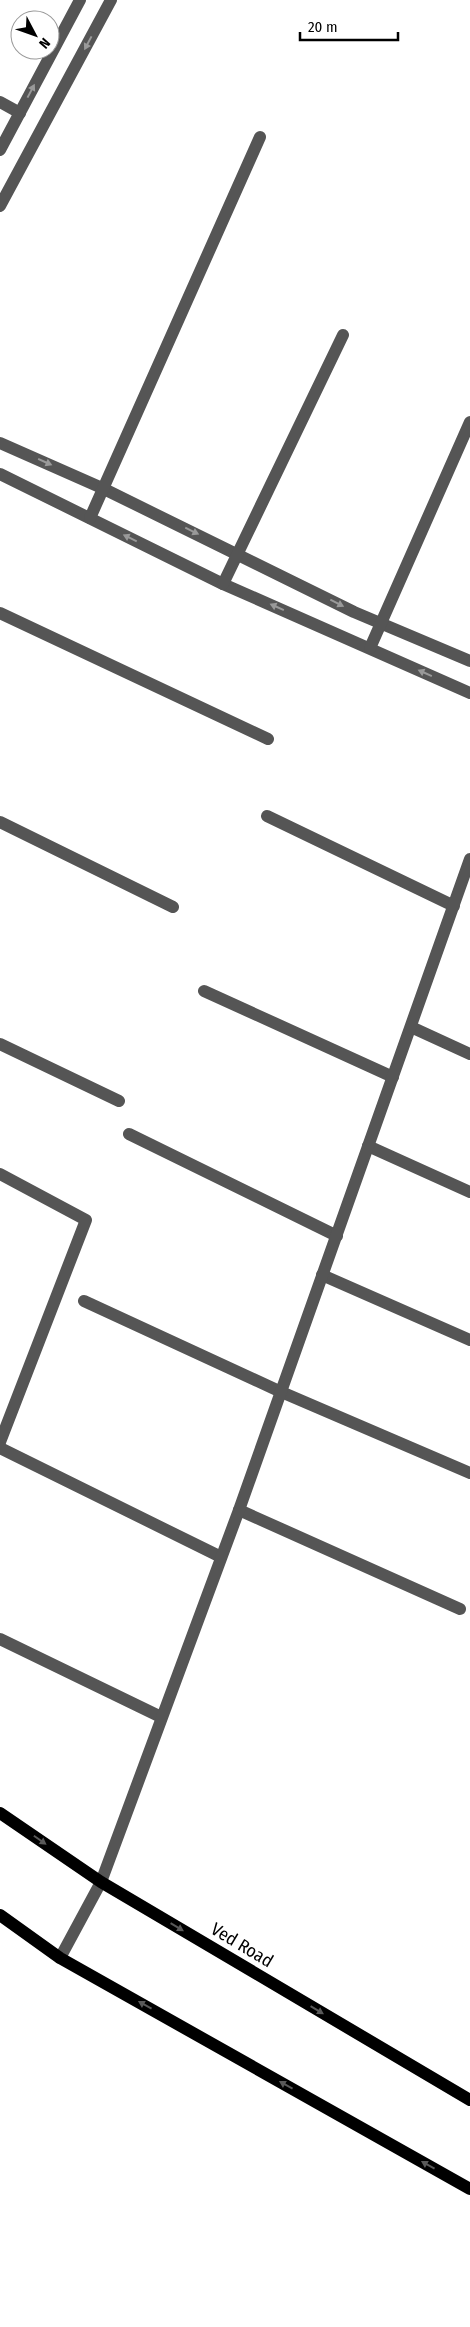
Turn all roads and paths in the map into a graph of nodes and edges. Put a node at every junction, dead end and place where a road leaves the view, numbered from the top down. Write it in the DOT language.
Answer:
graph roads {
  1 [pos="80,0"];
  2 [pos="111,0"];
  3 [pos="0,102"];
  4 [pos="20,113"];
  5 [pos="260,137"];
  6 [pos="0,150"];
  7 [pos="0,206"];
  8 [pos="344,335"];
  9 [pos="470,422"];
  10 [pos="0,443"];
  11 [pos="0,474"];
  12 [pos="102,488"];
  13 [pos="90,518"];
  14 [pos="236,553"];
  15 [pos="223,584"];
  16 [pos="0,613"];
  17 [pos="381,623"];
  18 [pos="370,648"];
  19 [pos="470,661"];
  20 [pos="470,692"];
  21 [pos="268,738"];
  22 [pos="267,816"];
  23 [pos="0,822"];
  24 [pos="470,859"];
  25 [pos="454,906"];
  26 [pos="173,907"];
  27 [pos="204,991"];
  28 [pos="411,1027"];
  29 [pos="0,1044"];
  30 [pos="470,1054"];
  31 [pos="392,1077"];
  32 [pos="119,1101"];
  33 [pos="129,1134"];
  34 [pos="368,1146"];
  35 [pos="0,1174"];
  36 [pos="470,1192"];
  37 [pos="336,1236"];
  38 [pos="322,1275"];
  39 [pos="84,1301"];
  40 [pos="470,1340"];
  41 [pos="279,1391"];
  42 [pos="0,1442"];
  43 [pos="0,1448"];
  44 [pos="470,1473"];
  45 [pos="239,1510"];
  46 [pos="222,1557"];
  47 [pos="460,1609"];
  48 [pos="0,1640"];
  49 [pos="161,1717"];
  50 [pos="0,1813"];
  51 [pos="101,1882"];
  52 [pos="0,1915"];
  53 [pos="60,1958"];
  54 [pos="470,2100"];
  55 [pos="470,2189"];
  4 -- 1 [label="street, one-way"];
  2 -- 7 [label="street, one-way"];
  3 -- 4 [label="street"];
  4 -- 6 [label="street"];
  5 -- 12 [label="street"];
  8 -- 14 [label="street"];
  9 -- 17 [label="street"];
  10 -- 12 [label="street, one-way"];
  11 -- 13 [label="street"];
  12 -- 13 [label="street"];
  12 -- 14 [label="street, one-way"];
  15 -- 13 [label="street, one-way"];
  14 -- 15 [label="street"];
  14 -- 17 [label="street, one-way"];
  18 -- 15 [label="street, one-way"];
  16 -- 21 [label="street"];
  17 -- 18 [label="street"];
  17 -- 19 [label="street"];
  20 -- 18 [label="street, one-way"];
  22 -- 25 [label="street"];
  23 -- 26 [label="street"];
  24 -- 25 [label="street"];
  25 -- 28 [label="street"];
  27 -- 31 [label="street"];
  28 -- 30 [label="street"];
  28 -- 31 [label="street"];
  29 -- 32 [label="street"];
  31 -- 34 [label="street"];
  33 -- 37 [label="street"];
  34 -- 36 [label="street"];
  34 -- 37 [label="street"];
  35 -- 42 [label="street"];
  37 -- 38 [label="street"];
  38 -- 40 [label="street"];
  38 -- 41 [label="street"];
  39 -- 41 [label="street"];
  41 -- 44 [label="street"];
  41 -- 45 [label="street"];
  43 -- 46 [label="street"];
  45 -- 46 [label="street"];
  45 -- 47 [label="street"];
  46 -- 49 [label="street"];
  48 -- 49 [label="street"];
  49 -- 51 [label="street"];
  50 -- 51 [label="main road, Ved Road, one-way"];
  51 -- 53 [label="street"];
  51 -- 54 [label="main road, Ved Road, one-way"];
  52 -- 53 [label="main road"];
  55 -- 53 [label="main road, one-way"];
}
